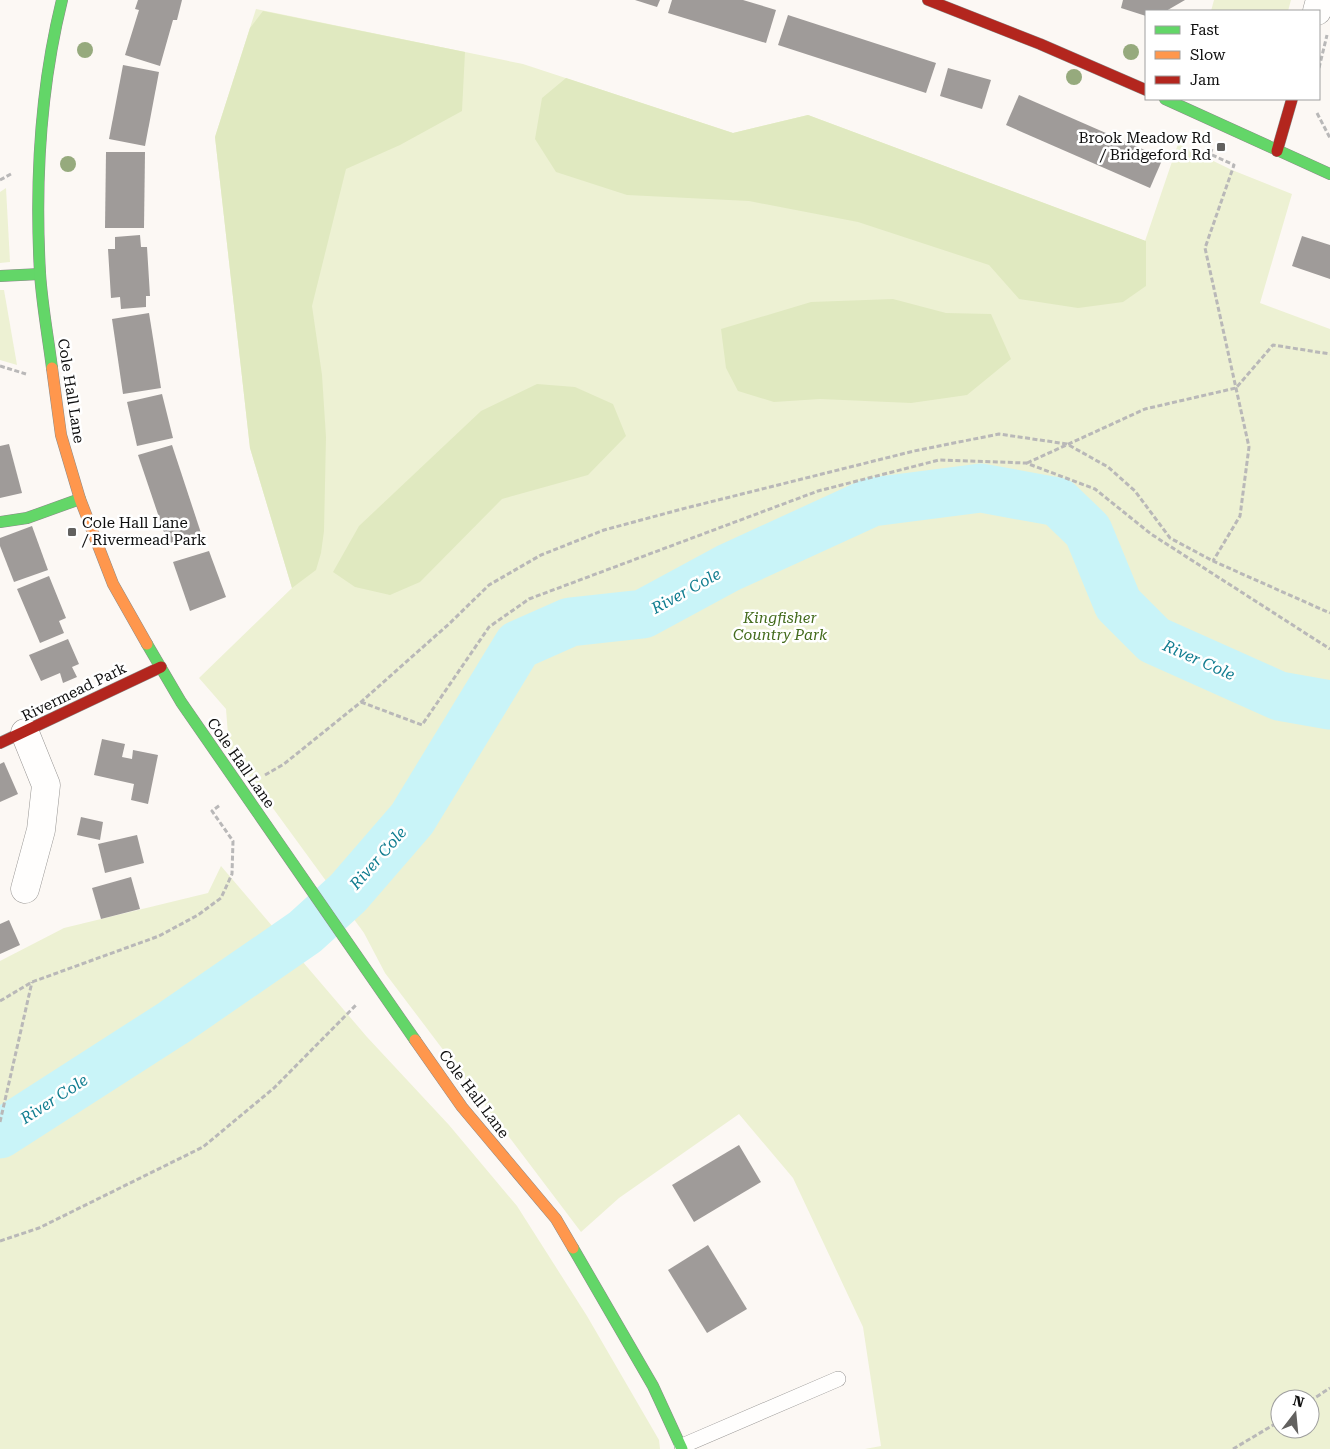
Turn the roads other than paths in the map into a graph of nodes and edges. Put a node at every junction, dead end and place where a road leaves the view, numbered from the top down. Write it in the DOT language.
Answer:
graph roads {
  1 [pos="62,0"];
  2 [pos="928,0"];
  3 [pos="1320,0"];
  4 [pos="1322,22"];
  5 [pos="1145,90"];
  6 [pos="1167,100"];
  7 [pos="1292,100"];
  8 [pos="1277,151"];
  9 [pos="1330,174"];
  10 [pos="40,274"];
  11 [pos="0,276"];
  12 [pos="80,499"];
  13 [pos="0,522"];
  14 [pos="161,667"];
  15 [pos="25,733"];
  16 [pos="0,743"];
  17 [pos="25,889"];
  18 [pos="838,1379"];
  19 [pos="682,1448"];
  1 -- 10 [label="street, Cole Hall Lane"];
  2 -- 5 [label="street"];
  3 -- 4 [label="street"];
  6 -- 8 [label="street"];
  7 -- 8 [label="street"];
  8 -- 9 [label="street"];
  10 -- 11 [label="street"];
  10 -- 12 [label="street, Cole Hall Lane"];
  12 -- 13 [label="street"];
  12 -- 14 [label="street, Cole Hall Lane"];
  14 -- 15 [label="street, Rivermead Park"];
  14 -- 19 [label="street, Cole Hall Lane"];
  15 -- 16 [label="street, Rivermead Park"];
  15 -- 17 [label="street"];
  18 -- 19 [label="lane"];
}
